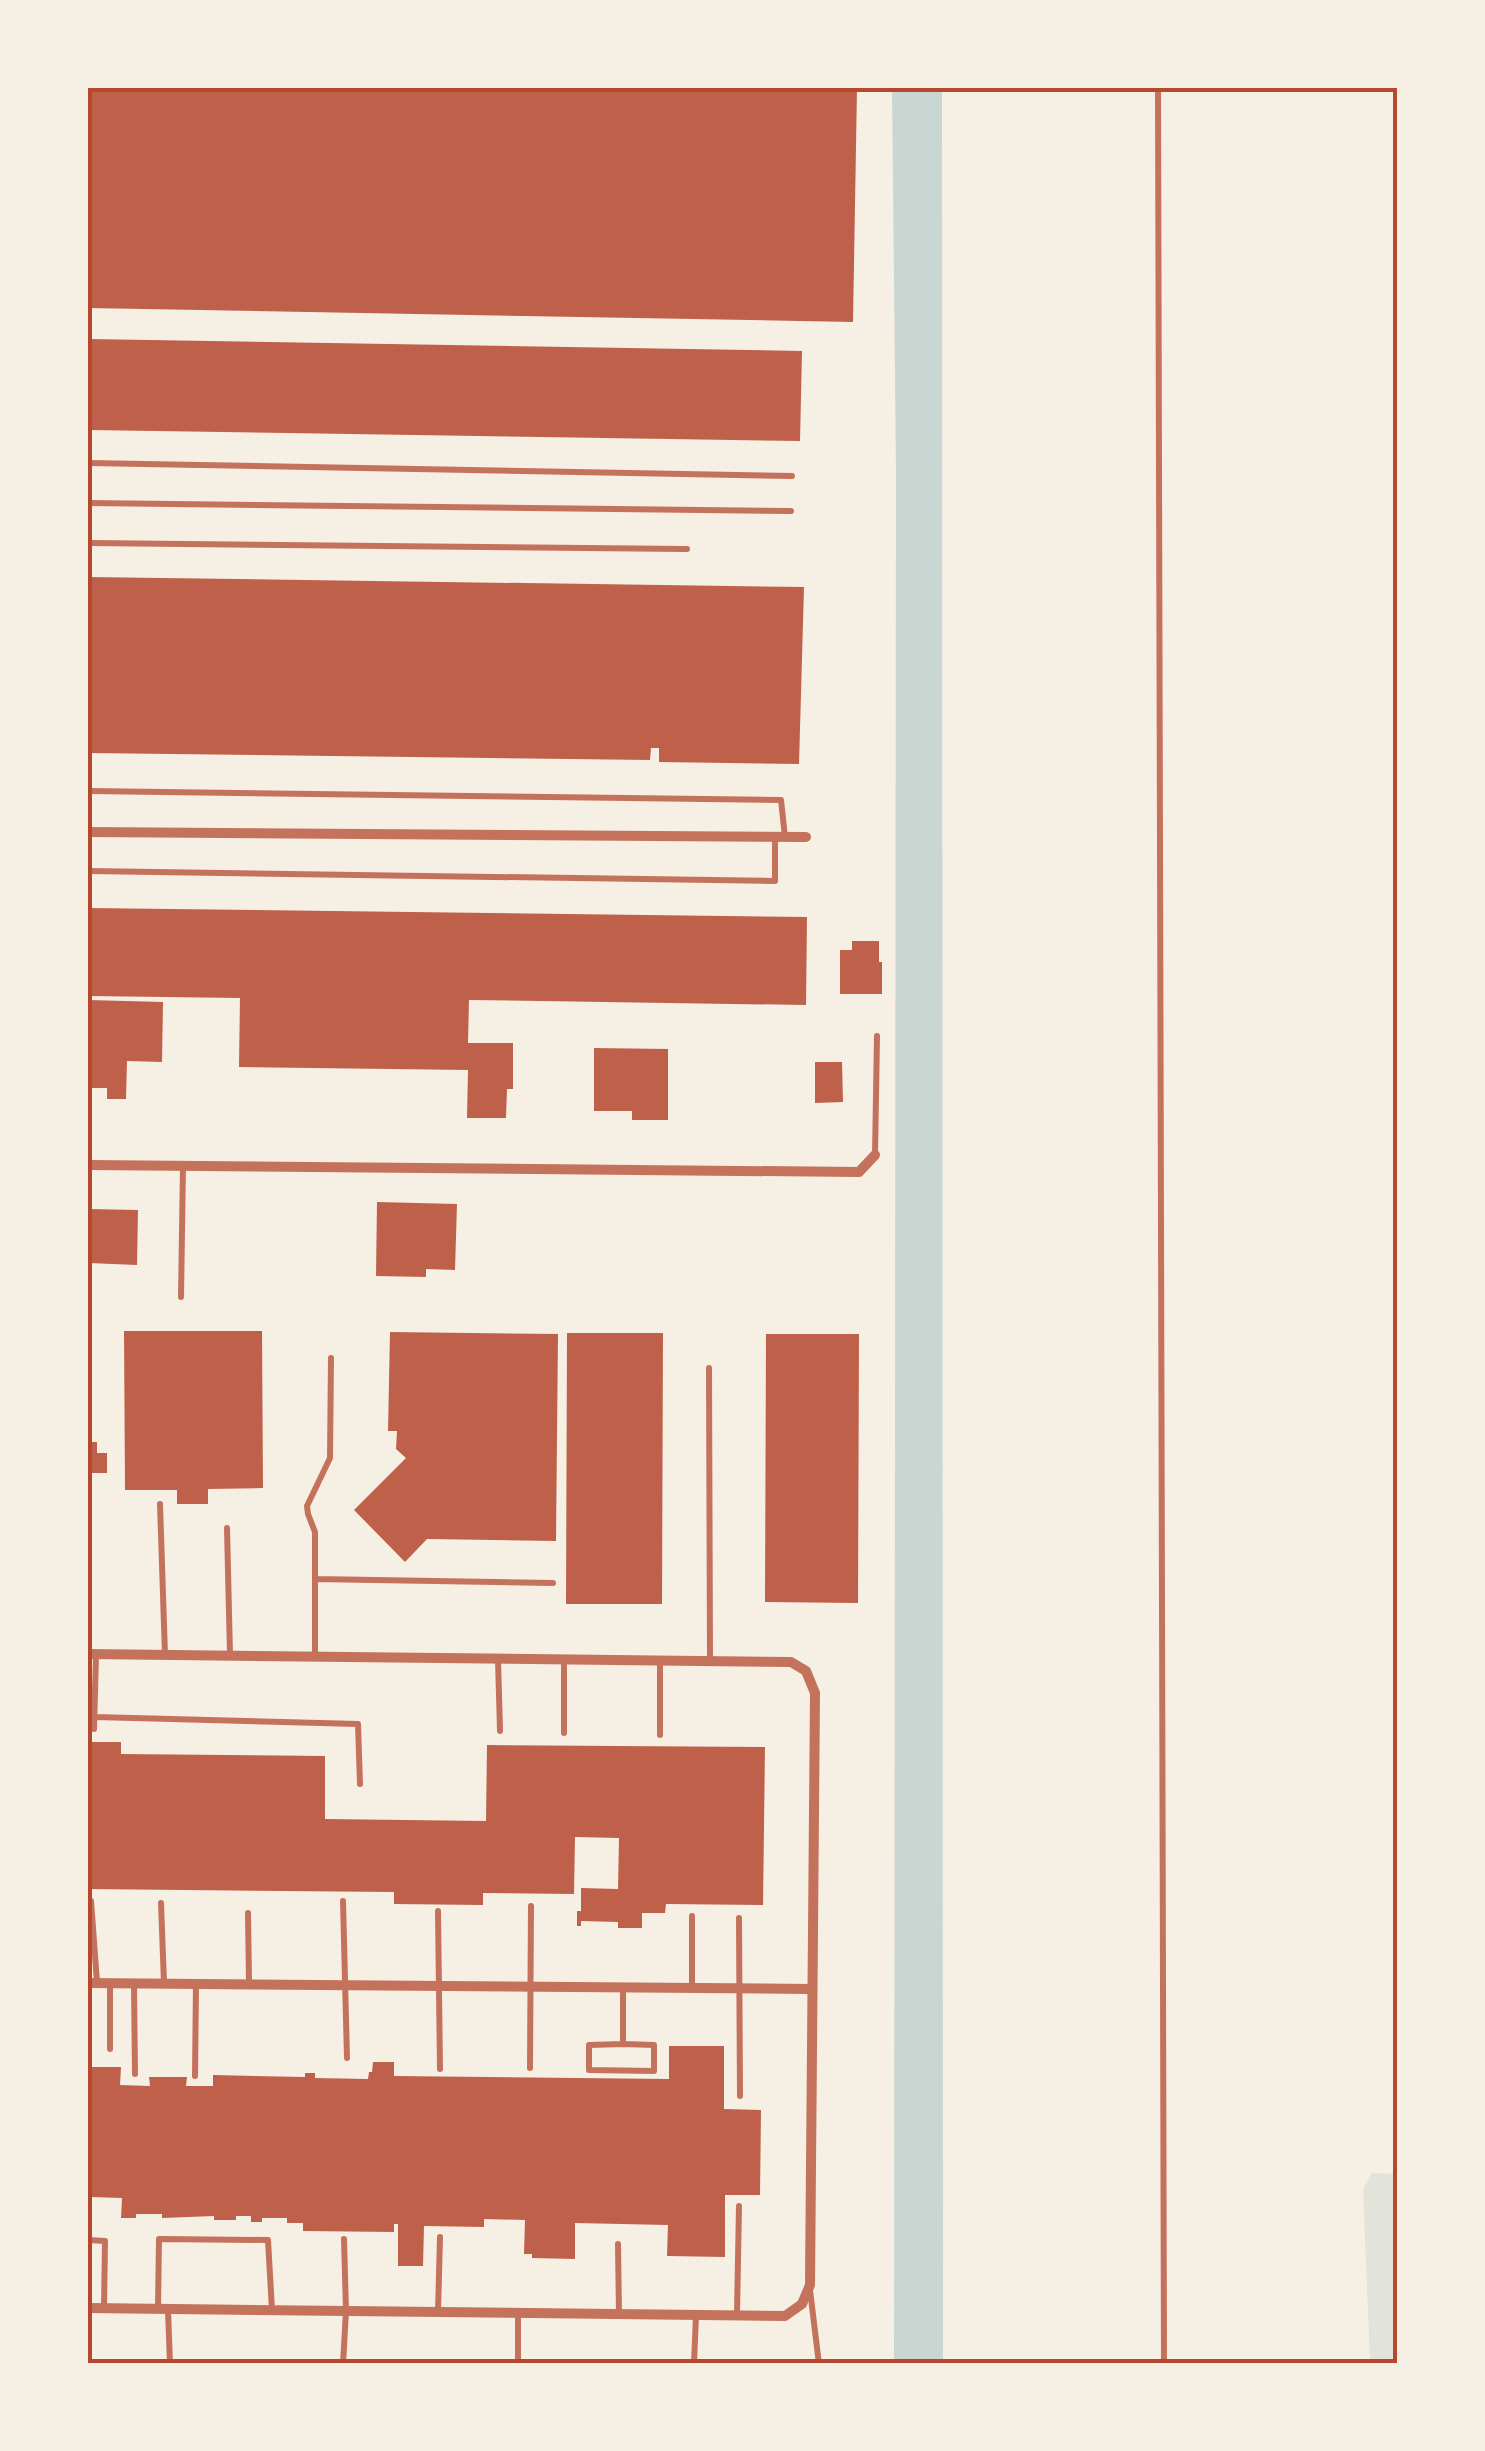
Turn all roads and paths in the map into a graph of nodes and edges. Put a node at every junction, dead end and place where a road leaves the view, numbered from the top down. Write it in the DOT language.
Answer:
graph roads {
  1 [pos="1158,88"];
  2 [pos="88,462"];
  3 [pos="792,476"];
  4 [pos="88,503"];
  5 [pos="791,512"];
  6 [pos="88,543"];
  7 [pos="687,549"];
  8 [pos="88,791"];
  9 [pos="88,832"];
  10 [pos="780,837"];
  11 [pos="806,837"];
  12 [pos="88,872"];
  13 [pos="877,1036"];
  14 [pos="875,1155"];
  15 [pos="88,1165"];
  16 [pos="183,1166"];
  17 [pos="181,1297"];
  18 [pos="331,1358"];
  19 [pos="708,1368"];
  20 [pos="160,1504"];
  21 [pos="228,1528"];
  22 [pos="315,1579"];
  23 [pos="553,1583"];
  24 [pos="92,1654"];
  25 [pos="165,1654"];
  26 [pos="230,1655"];
  27 [pos="314,1656"];
  28 [pos="498,1658"];
  29 [pos="564,1659"];
  30 [pos="660,1660"];
  31 [pos="710,1661"];
  32 [pos="94,1718"];
  33 [pos="94,1729"];
  34 [pos="500,1730"];
  35 [pos="564,1733"];
  36 [pos="660,1735"];
  37 [pos="360,1784"];
  38 [pos="91,1901"];
  39 [pos="344,1902"];
  40 [pos="161,1903"];
  41 [pos="531,1906"];
  42 [pos="438,1911"];
  43 [pos="248,1913"];
  44 [pos="692,1916"];
  45 [pos="739,1918"];
  46 [pos="92,1984"];
  47 [pos="110,1984"];
  48 [pos="134,1984"];
  49 [pos="164,1984"];
  50 [pos="196,1984"];
  51 [pos="249,1985"];
  52 [pos="344,1986"];
  53 [pos="440,1986"];
  54 [pos="531,1987"];
  55 [pos="624,1988"];
  56 [pos="692,1988"];
  57 [pos="740,1989"];
  58 [pos="811,1990"];
  59 [pos="624,2044"];
  60 [pos="110,2049"];
  61 [pos="346,2058"];
  62 [pos="530,2068"];
  63 [pos="440,2069"];
  64 [pos="135,2074"];
  65 [pos="196,2076"];
  66 [pos="740,2096"];
  67 [pos="738,2206"];
  68 [pos="440,2237"];
  69 [pos="88,2240"];
  70 [pos="344,2240"];
  71 [pos="618,2244"];
  72 [pos="810,2285"];
  73 [pos="88,2308"];
  74 [pos="104,2308"];
  75 [pos="163,2309"];
  76 [pos="272,2310"];
  77 [pos="346,2311"];
  78 [pos="438,2312"];
  79 [pos="518,2313"];
  80 [pos="619,2314"];
  81 [pos="696,2315"];
  82 [pos="737,2316"];
  83 [pos="170,2364"];
  84 [pos="344,2364"];
  85 [pos="518,2364"];
  86 [pos="694,2364"];
  87 [pos="818,2364"];
  88 [pos="1164,2364"];
  1 -- 88 [label="lane"];
  2 -- 3 [label="lane"];
  4 -- 5 [label="lane"];
  6 -- 7 [label="lane"];
  8 -- 10 [label="lane"];
  9 -- 10 [label="street"];
  10 -- 11 [label="street"];
  10 -- 12 [label="lane"];
  13 -- 14 [label="lane"];
  14 -- 16 [label="street"];
  15 -- 16 [label="street"];
  16 -- 17 [label="lane"];
  18 -- 22 [label="lane"];
  19 -- 31 [label="lane"];
  20 -- 25 [label="lane"];
  21 -- 26 [label="lane"];
  22 -- 23 [label="lane"];
  22 -- 27 [label="lane"];
  24 -- 25 [label="street"];
  24 -- 32 [label="lane"];
  25 -- 26 [label="street"];
  26 -- 27 [label="street"];
  27 -- 28 [label="street"];
  28 -- 29 [label="street"];
  28 -- 34 [label="lane"];
  29 -- 30 [label="street"];
  29 -- 35 [label="lane"];
  30 -- 31 [label="street"];
  30 -- 36 [label="lane"];
  31 -- 58 [label="street"];
  32 -- 33 [label="lane"];
  32 -- 37 [label="lane"];
  38 -- 46 [label="lane"];
  39 -- 52 [label="lane"];
  40 -- 49 [label="lane"];
  41 -- 54 [label="lane"];
  42 -- 53 [label="lane"];
  43 -- 51 [label="lane"];
  44 -- 56 [label="lane"];
  45 -- 57 [label="lane"];
  46 -- 47 [label="street"];
  47 -- 48 [label="street"];
  47 -- 60 [label="lane"];
  48 -- 49 [label="street"];
  48 -- 64 [label="lane"];
  49 -- 50 [label="street"];
  50 -- 51 [label="street"];
  50 -- 65 [label="lane"];
  51 -- 52 [label="street"];
  52 -- 53 [label="street"];
  52 -- 61 [label="lane"];
  53 -- 54 [label="street"];
  53 -- 63 [label="lane"];
  54 -- 55 [label="street"];
  54 -- 62 [label="lane"];
  55 -- 56 [label="street"];
  55 -- 59 [label="lane"];
  56 -- 57 [label="street"];
  57 -- 58 [label="street"];
  57 -- 66 [label="lane"];
  58 -- 72 [label="street"];
  59 -- 59 [label="lane"];
  67 -- 82 [label="lane"];
  68 -- 78 [label="lane"];
  69 -- 74 [label="lane"];
  70 -- 77 [label="lane"];
  71 -- 80 [label="lane"];
  72 -- 82 [label="street"];
  72 -- 87 [label="lane"];
  73 -- 74 [label="street"];
  74 -- 75 [label="street"];
  75 -- 76 [label="street"];
  75 -- 76 [label="lane"];
  75 -- 83 [label="lane"];
  76 -- 77 [label="street"];
  77 -- 78 [label="street"];
  77 -- 84 [label="lane"];
  78 -- 79 [label="street"];
  79 -- 80 [label="street"];
  79 -- 85 [label="lane"];
  80 -- 81 [label="street"];
  81 -- 82 [label="street"];
  81 -- 86 [label="lane"];
}
